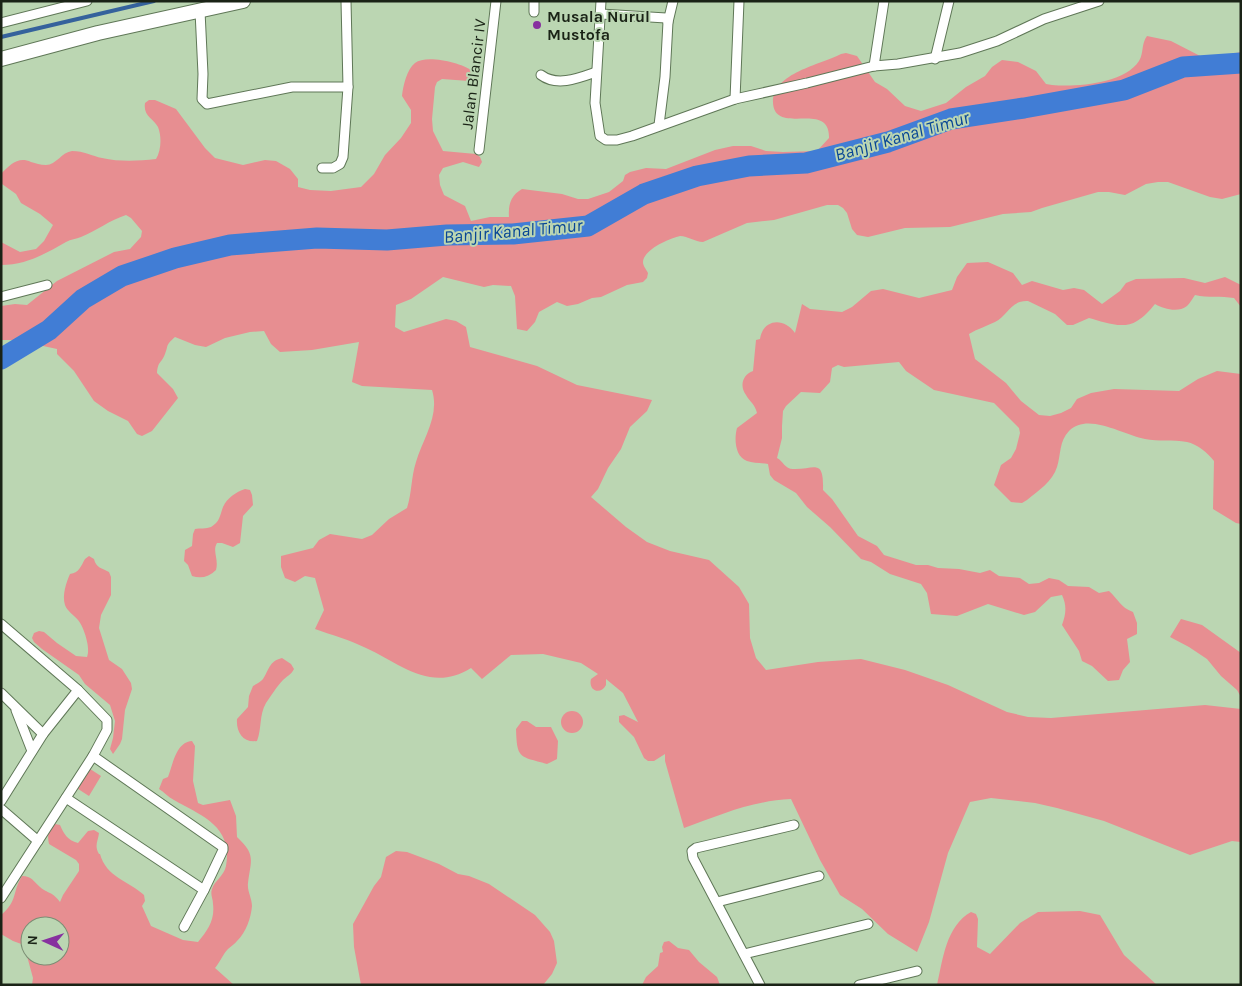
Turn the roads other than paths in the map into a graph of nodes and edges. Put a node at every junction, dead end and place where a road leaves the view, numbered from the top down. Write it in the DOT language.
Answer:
graph roads {
  1 [pos="87,1"];
  2 [pos="243,1"];
  3 [pos="346,1"];
  4 [pos="496,1"];
  5 [pos="534,1"];
  6 [pos="601,1"];
  7 [pos="673,1"];
  8 [pos="739,1"];
  9 [pos="884,1"];
  10 [pos="949,1"];
  11 [pos="1099,1"];
  12 [pos="1072,5"];
  13 [pos="200,11"];
  14 [pos="534,12"];
  15 [pos="600,14"];
  16 [pos="668,22"];
  17 [pos="1,23"];
  18 [pos="1,59"];
  19 [pos="935,59"];
  20 [pos="874,66"];
  21 [pos="596,72"];
  22 [pos="541,75"];
  23 [pos="348,87"];
  24 [pos="735,98"];
  25 [pos="659,126"];
  26 [pos="479,150"];
  27 [pos="322,168"];
  28 [pos="47,285"];
  29 [pos="1,297"];
  30 [pos="1,624"];
  31 [pos="78,690"];
  32 [pos="1,693"];
  33 [pos="14,706"];
  34 [pos="43,734"];
  35 [pos="32,751"];
  36 [pos="92,756"];
  37 [pos="66,798"];
  38 [pos="1,801"];
  39 [pos="1,809"];
  40 [pos="794,825"];
  41 [pos="38,841"];
  42 [pos="819,876"];
  43 [pos="204,890"];
  44 [pos="1,898"];
  45 [pos="717,902"];
  46 [pos="868,924"];
  47 [pos="184,927"];
  48 [pos="744,954"];
  49 [pos="917,971"];
  50 [pos="760,985"];
  51 [pos="859,985"];
  1 -- 17 [label="street"];
  2 -- 13 [label="street"];
  3 -- 23 [label="street"];
  4 -- 26 [label="street, Jalan Blancir IV"];
  5 -- 14 [label="street"];
  6 -- 15 [label="street"];
  7 -- 16 [label="street"];
  8 -- 24 [label="street"];
  9 -- 20 [label="street"];
  10 -- 19 [label="street"];
  11 -- 12 [label="street"];
  12 -- 19 [label="street"];
  13 -- 18 [label="street"];
  13 -- 23 [label="street"];
  15 -- 16 [label="street"];
  15 -- 21 [label="street"];
  16 -- 25 [label="street"];
  19 -- 20 [label="street"];
  20 -- 24 [label="street"];
  21 -- 22 [label="street"];
  21 -- 25 [label="street"];
  23 -- 27 [label="street"];
  24 -- 25 [label="street"];
  28 -- 29 [label="street"];
  30 -- 31 [label="street"];
  31 -- 34 [label="street"];
  31 -- 36 [label="street"];
  32 -- 33 [label="street"];
  33 -- 34 [label="street"];
  33 -- 35 [label="street"];
  34 -- 35 [label="street"];
  35 -- 38 [label="street"];
  36 -- 37 [label="street"];
  36 -- 43 [label="street"];
  37 -- 41 [label="street"];
  37 -- 43 [label="street"];
  39 -- 41 [label="street"];
  40 -- 45 [label="street"];
  41 -- 44 [label="street"];
  42 -- 45 [label="street"];
  43 -- 47 [label="street"];
  45 -- 48 [label="street"];
  46 -- 48 [label="street"];
  48 -- 50 [label="street"];
  49 -- 51 [label="street"];
}
